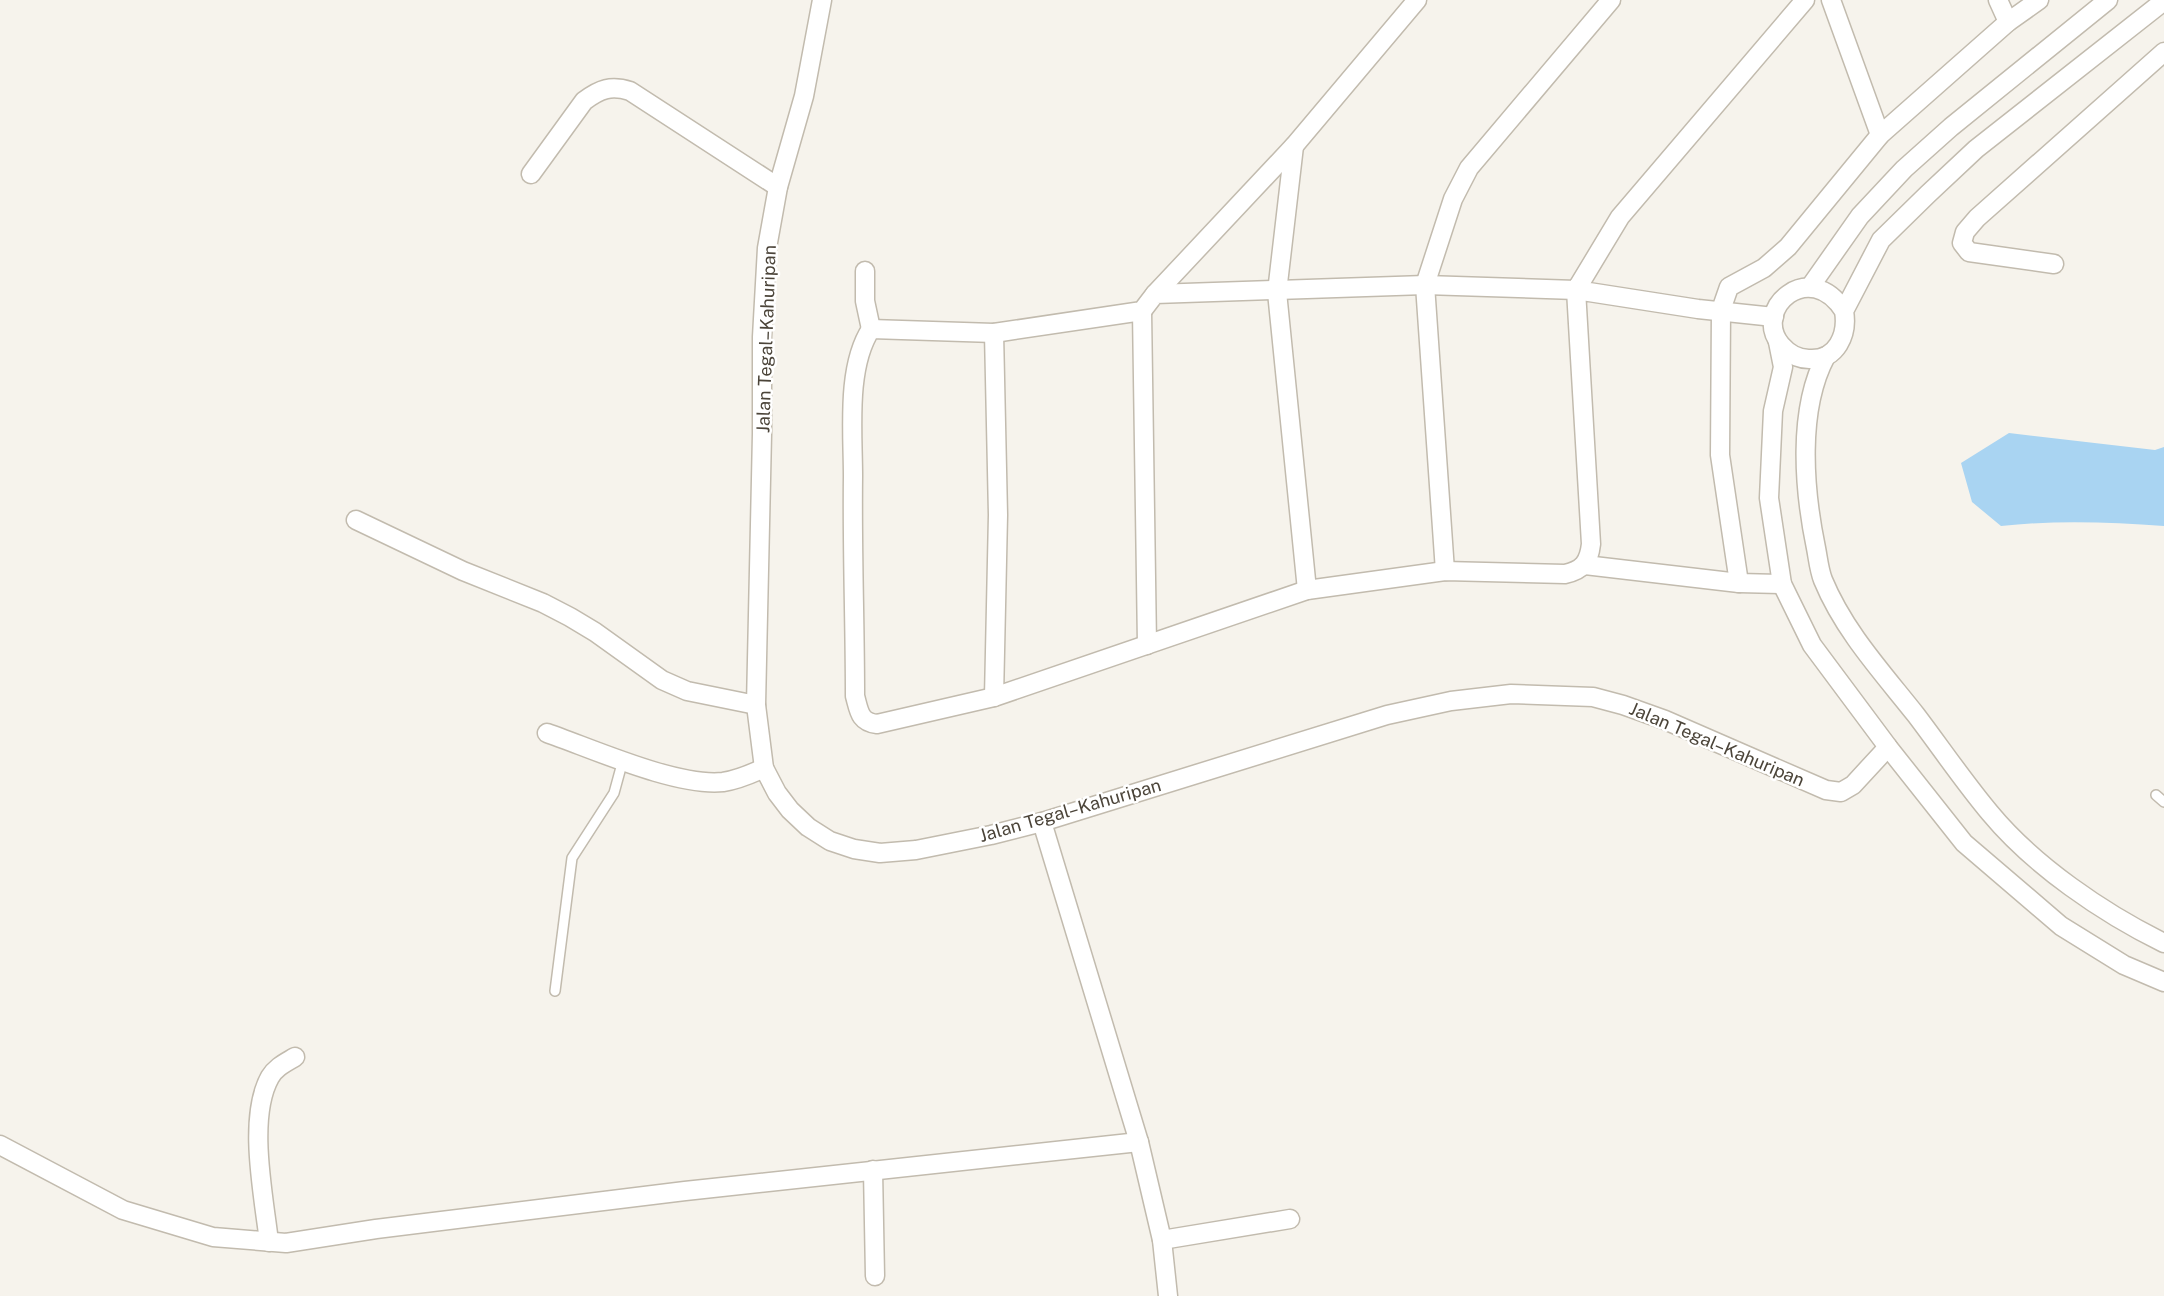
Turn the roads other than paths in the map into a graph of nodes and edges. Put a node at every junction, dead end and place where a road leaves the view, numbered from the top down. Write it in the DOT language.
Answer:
graph roads {
  1 [pos="822,0"];
  2 [pos="1417,0"];
  3 [pos="1611,0"];
  4 [pos="1805,0"];
  5 [pos="1831,0"];
  6 [pos="1998,0"];
  7 [pos="2039,0"];
  8 [pos="2108,0"];
  9 [pos="2164,1"];
  10 [pos="2008,22"];
  11 [pos="2164,52"];
  12 [pos="1880,135"];
  13 [pos="1294,146"];
  14 [pos="531,174"];
  15 [pos="778,187"];
  16 [pos="2054,264"];
  17 [pos="865,271"];
  18 [pos="1425,285"];
  19 [pos="1810,287"];
  20 [pos="1576,290"];
  21 [pos="1277,292"];
  22 [pos="1155,294"];
  23 [pos="1721,310"];
  24 [pos="1844,310"];
  25 [pos="1142,311"];
  26 [pos="1774,317"];
  27 [pos="871,329"];
  28 [pos="994,333"];
  29 [pos="1778,342"];
  30 [pos="1826,356"];
  31 [pos="356,520"];
  32 [pos="1585,565"];
  33 [pos="1445,571"];
  34 [pos="1739,583"];
  35 [pos="1782,584"];
  36 [pos="1307,590"];
  37 [pos="1147,645"];
  38 [pos="994,697"];
  39 [pos="756,705"];
  40 [pos="547,733"];
  41 [pos="1888,747"];
  42 [pos="623,760"];
  43 [pos="764,768"];
  44 [pos="2156,795"];
  45 [pos="2164,802"];
  46 [pos="1042,822"];
  47 [pos="2164,943"];
  48 [pos="2164,982"];
  49 [pos="555,991"];
  50 [pos="295,1057"];
  51 [pos="1139,1142"];
  52 [pos="0,1145"];
  53 [pos="873,1170"];
  54 [pos="1290,1219"];
  55 [pos="1162,1240"];
  56 [pos="269,1242"];
  57 [pos="875,1276"];
  58 [pos="1168,1296"];
  1 -- 15 [label="street, Jalan Tegal–Kahuripan"];
  2 -- 13 [label="street"];
  3 -- 18 [label="street"];
  4 -- 20 [label="street"];
  5 -- 12 [label="street"];
  6 -- 10 [label="street"];
  7 -- 10 [label="street"];
  8 -- 19 [label="street"];
  9 -- 24 [label="street"];
  10 -- 12 [label="street"];
  11 -- 16 [label="street"];
  12 -- 23 [label="street"];
  13 -- 21 [label="street"];
  13 -- 22 [label="street"];
  14 -- 15 [label="street"];
  15 -- 39 [label="street, Jalan Tegal–Kahuripan"];
  17 -- 27 [label="street"];
  18 -- 20 [label="street"];
  18 -- 21 [label="street"];
  18 -- 33 [label="street"];
  19 -- 24 [label="street"];
  19 -- 26 [label="street"];
  20 -- 23 [label="street"];
  20 -- 32 [label="street"];
  21 -- 22 [label="street"];
  21 -- 36 [label="street"];
  22 -- 25 [label="street"];
  23 -- 26 [label="street"];
  23 -- 34 [label="street"];
  24 -- 30 [label="street"];
  25 -- 28 [label="street"];
  25 -- 37 [label="street"];
  26 -- 29 [label="street"];
  27 -- 28 [label="street"];
  27 -- 38 [label="street"];
  28 -- 38 [label="street"];
  29 -- 30 [label="street"];
  29 -- 35 [label="street"];
  30 -- 47 [label="street"];
  31 -- 39 [label="street"];
  32 -- 33 [label="street"];
  32 -- 34 [label="street"];
  33 -- 36 [label="street"];
  34 -- 35 [label="street"];
  35 -- 41 [label="street"];
  36 -- 37 [label="street"];
  37 -- 38 [label="street"];
  39 -- 43 [label="street, Jalan Tegal–Kahuripan"];
  40 -- 42 [label="street"];
  41 -- 46 [label="street, Jalan Tegal–Kahuripan"];
  41 -- 48 [label="street"];
  42 -- 43 [label="street"];
  42 -- 49 [label="lane"];
  43 -- 46 [label="street, Jalan Tegal–Kahuripan"];
  44 -- 45 [label="lane"];
  46 -- 51 [label="street"];
  50 -- 56 [label="street"];
  51 -- 53 [label="street"];
  51 -- 55 [label="street"];
  52 -- 56 [label="street"];
  53 -- 56 [label="street"];
  53 -- 57 [label="street"];
  54 -- 55 [label="street"];
  55 -- 58 [label="street"];
}
